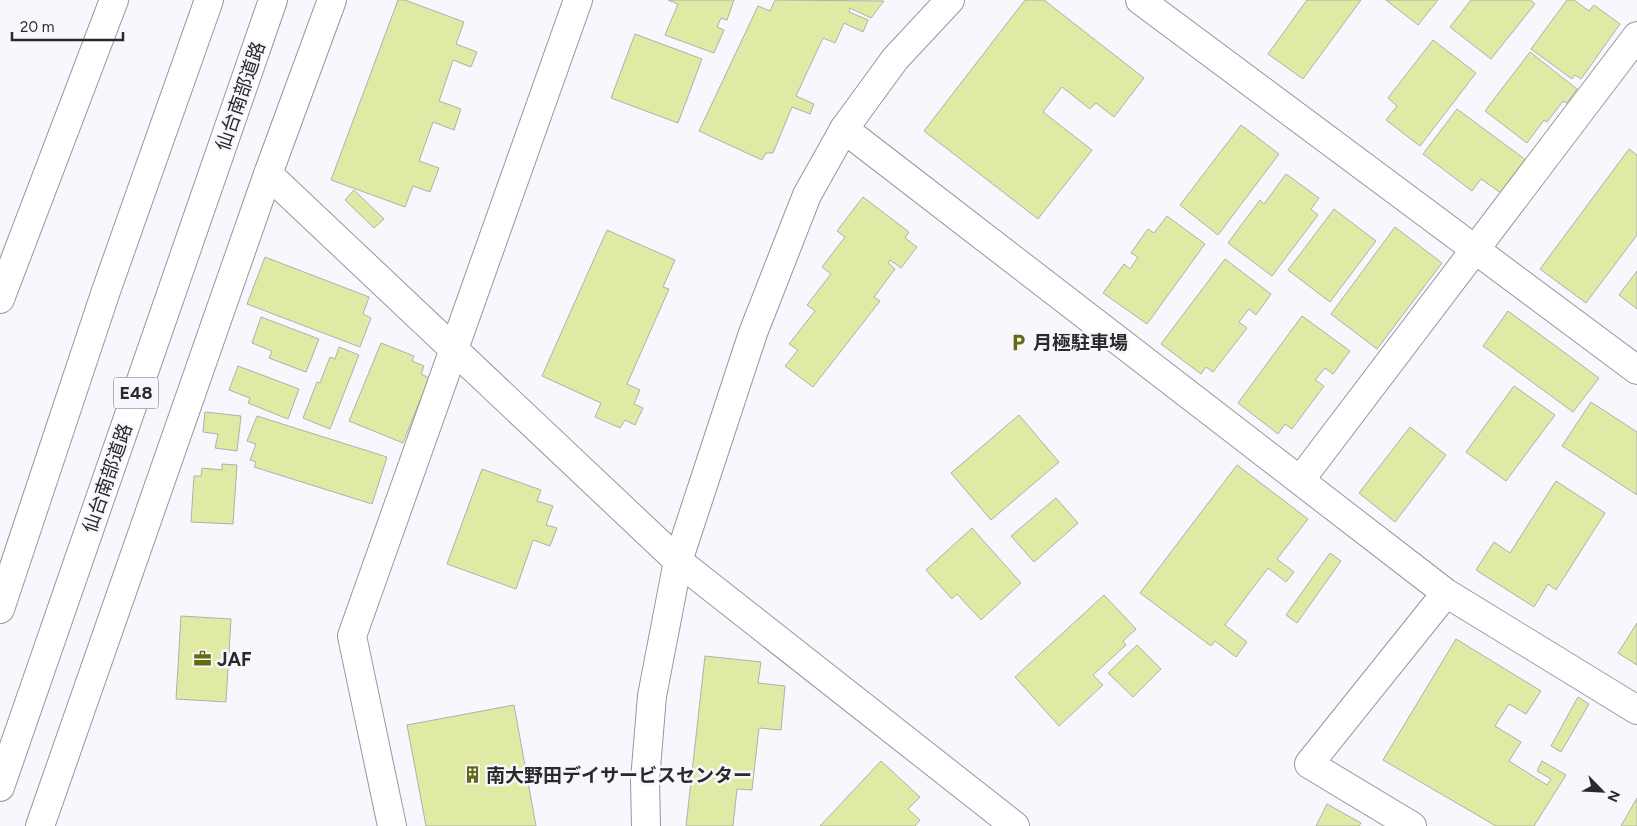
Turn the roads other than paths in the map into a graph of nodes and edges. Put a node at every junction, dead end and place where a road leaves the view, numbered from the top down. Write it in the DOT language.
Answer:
graph roads {
  1 [pos="114,0"];
  2 [pos="209,0"];
  3 [pos="273,0"];
  4 [pos="332,0"];
  5 [pos="578,0"];
  6 [pos="950,0"];
  7 [pos="1140,0"];
  8 [pos="1637,36"];
  9 [pos="844,128"];
  10 [pos="268,174"];
  11 [pos="1475,248"];
  12 [pos="0,299"];
  13 [pos="454,349"];
  14 [pos="1637,370"];
  15 [pos="1301,479"];
  16 [pos="678,561"];
  17 [pos="1446,593"];
  18 [pos="0,610"];
  19 [pos="1637,710"];
  20 [pos="0,787"];
  21 [pos="40,826"];
  22 [pos="392,826"];
  23 [pos="646,826"];
  24 [pos="1015,826"];
  25 [pos="1412,826"];
  1 -- 12 [label="main road"];
  2 -- 18 [label="main road"];
  3 -- 20 [label="main road, 仙台南部道路 / E48"];
  4 -- 10 [label="main road"];
  5 -- 13 [label="main road"];
  6 -- 9 [label="main road"];
  7 -- 11 [label="main road"];
  8 -- 11 [label="main road"];
  9 -- 15 [label="main road"];
  9 -- 16 [label="main road"];
  10 -- 13 [label="main road"];
  10 -- 21 [label="main road"];
  11 -- 14 [label="main road"];
  11 -- 15 [label="main road"];
  13 -- 16 [label="main road"];
  13 -- 22 [label="main road"];
  15 -- 17 [label="main road"];
  16 -- 23 [label="main road"];
  16 -- 24 [label="main road"];
  17 -- 19 [label="main road"];
  17 -- 25 [label="main road"];
}
